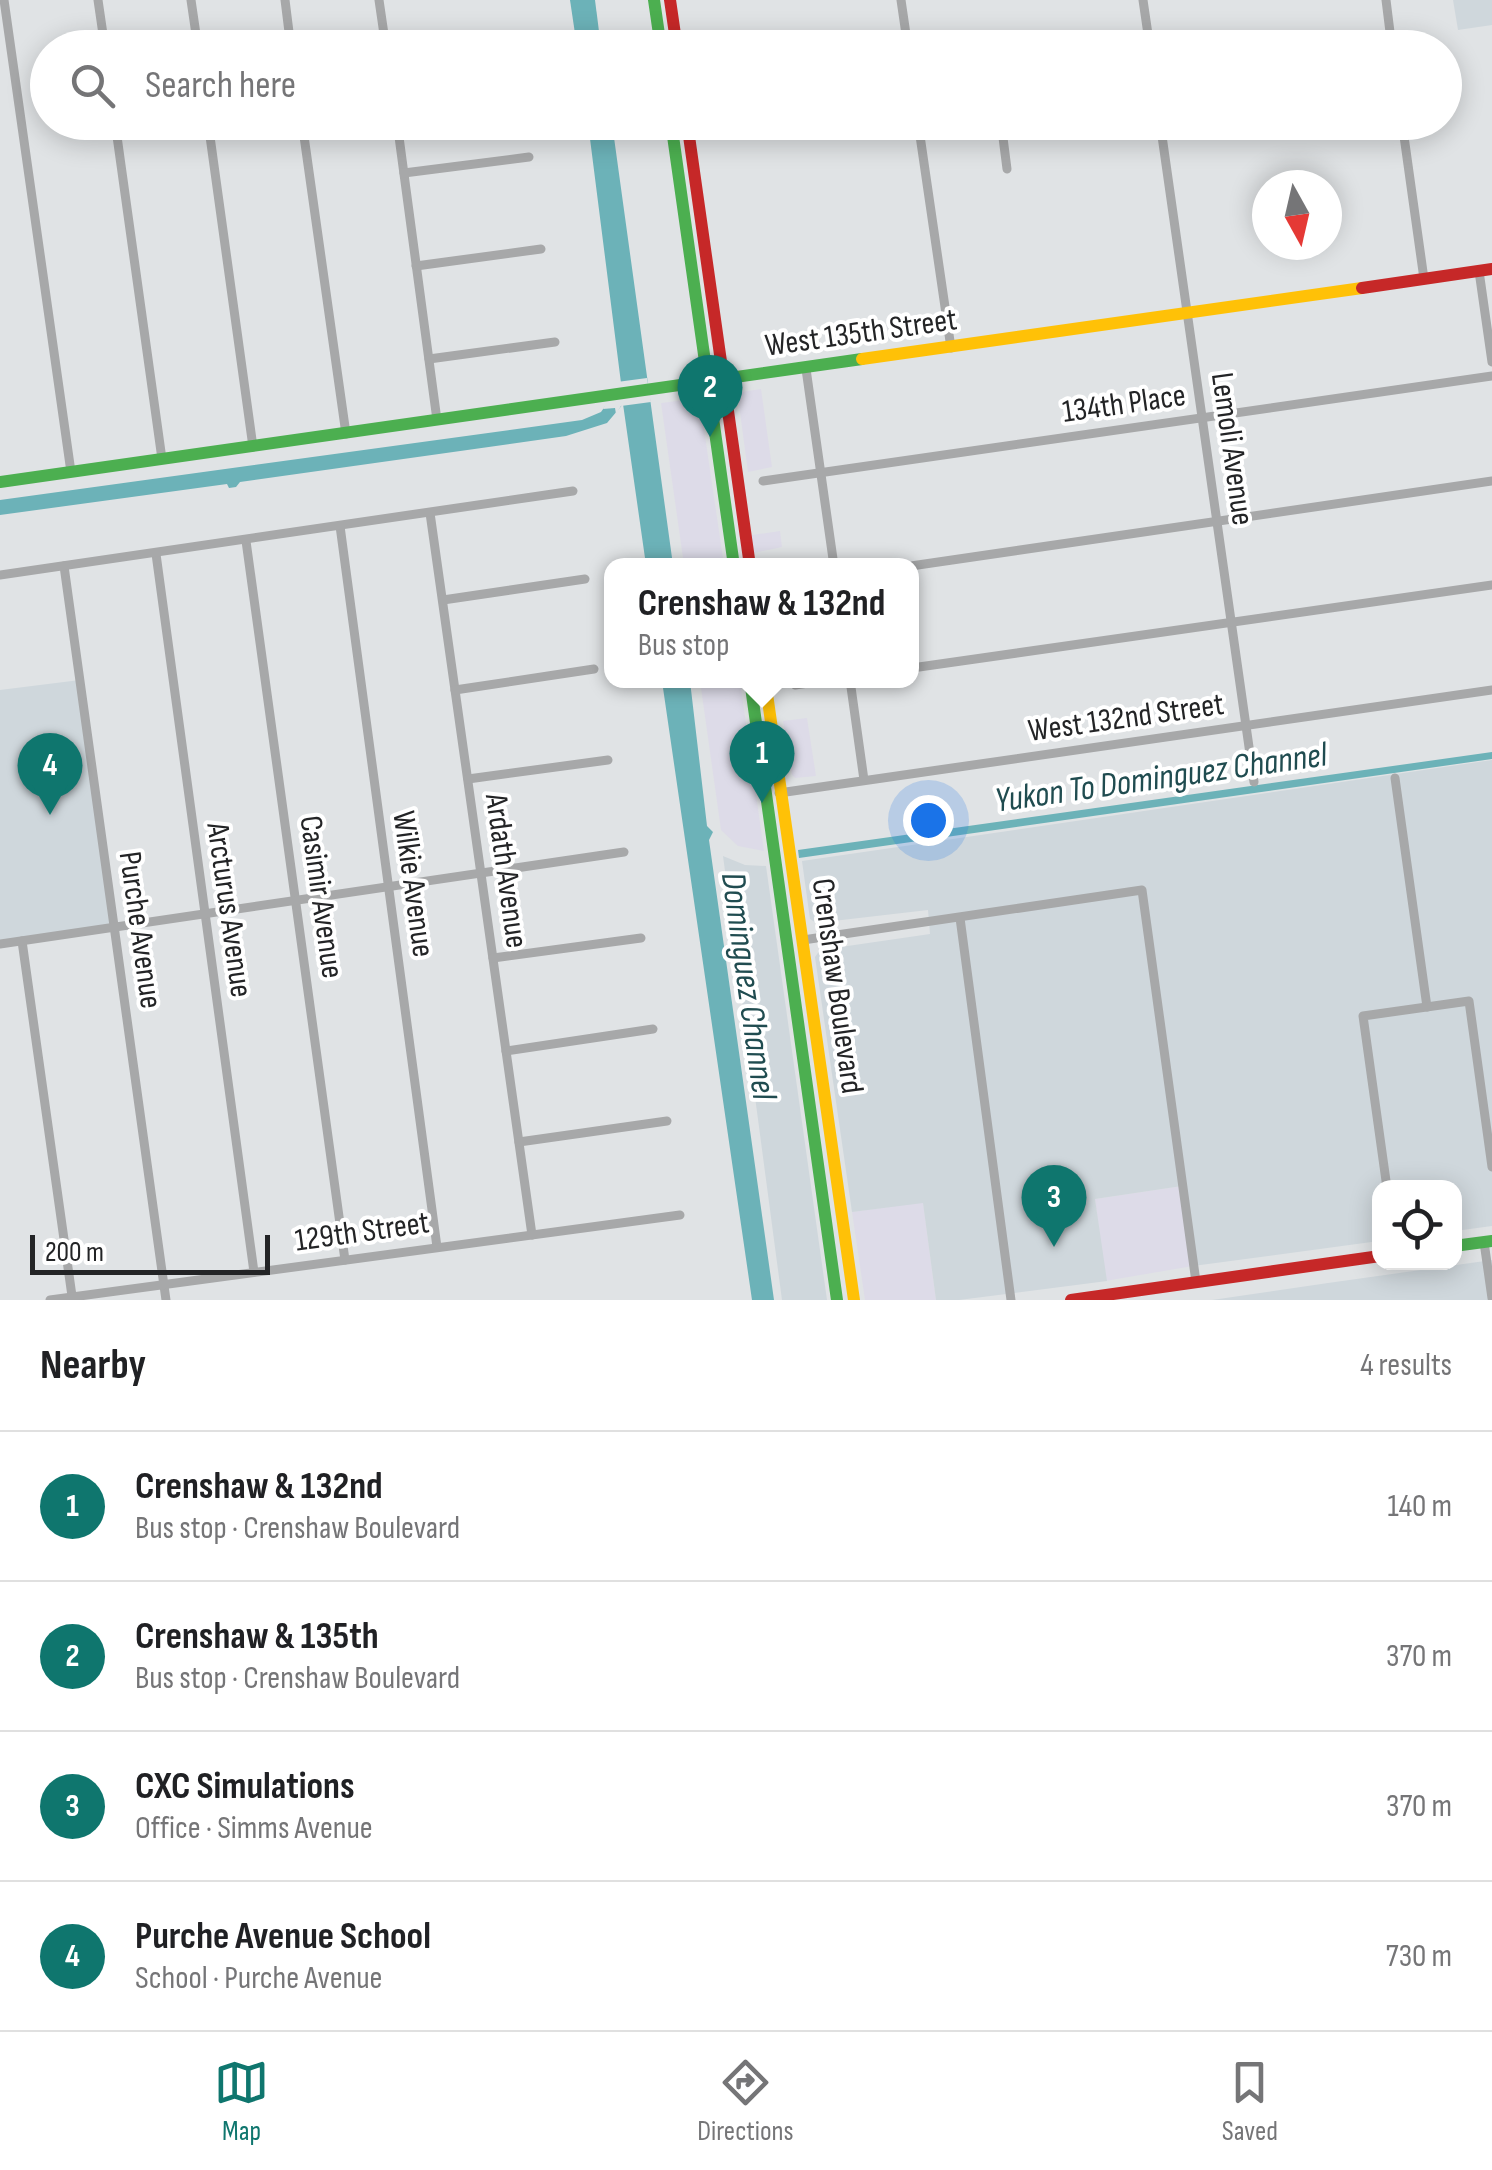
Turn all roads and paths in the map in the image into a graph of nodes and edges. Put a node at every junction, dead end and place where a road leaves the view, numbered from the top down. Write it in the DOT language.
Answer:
graph roads {
  1 [pos="4,0"];
  2 [pos="98,0"];
  3 [pos="191,0"];
  4 [pos="285,0"];
  5 [pos="380,0"];
  6 [pos="654,0"];
  7 [pos="670,0"];
  8 [pos="901,0"];
  9 [pos="1143,0"];
  10 [pos="1386,0"];
  11 [pos="102,30"];
  12 [pos="195,30"];
  13 [pos="289,30"];
  14 [pos="384,30"];
  15 [pos="658,30"];
  16 [pos="674,30"];
  17 [pos="905,30"];
  18 [pos="1147,30"];
  19 [pos="1390,30"];
  20 [pos="118,140"];
  21 [pos="210,140"];
  22 [pos="305,140"];
  23 [pos="399,140"];
  24 [pos="674,140"];
  25 [pos="690,140"];
  26 [pos="921,140"];
  27 [pos="1003,140"];
  28 [pos="1163,140"];
  29 [pos="1405,140"];
  30 [pos="529,157"];
  31 [pos="1007,169"];
  32 [pos="404,173"];
  33 [pos="541,249"];
  34 [pos="707,258"];
  35 [pos="691,260"];
  36 [pos="416,266"];
  37 [pos="1485,270"];
  38 [pos="1424,279"];
  39 [pos="1187,314"];
  40 [pos="555,342"];
  41 [pos="950,348"];
  42 [pos="429,359"];
  43 [pos="1492,362"];
  44 [pos="806,369"];
  45 [pos="1492,376"];
  46 [pos="724,380"];
  47 [pos="709,382"];
  48 [pos="1201,418"];
  49 [pos="437,420"];
  50 [pos="346,434"];
  51 [pos="253,446"];
  52 [pos="162,460"];
  53 [pos="70,472"];
  54 [pos="821,473"];
  55 [pos="763,481"];
  56 [pos="1492,481"];
  57 [pos="0,482"];
  58 [pos="573,492"];
  59 [pos="430,514"];
  60 [pos="1217,521"];
  61 [pos="340,526"];
  62 [pos="246,541"];
  63 [pos="156,554"];
  64 [pos="733,558"];
  65 [pos="749,558"];
  66 [pos="833,558"];
  67 [pos="919,565"];
  68 [pos="64,566"];
  69 [pos="0,575"];
  70 [pos="584,579"];
  71 [pos="1492,586"];
  72 [pos="442,600"];
  73 [pos="1231,623"];
  74 [pos="919,667"];
  75 [pos="594,668"];
  76 [pos="751,688"];
  77 [pos="766,688"];
  78 [pos="851,688"];
  79 [pos="455,690"];
  80 [pos="1492,690"];
  81 [pos="1246,726"];
  82 [pos="608,760"];
  83 [pos="1395,778"];
  84 [pos="468,779"];
  85 [pos="864,780"];
  86 [pos="1254,782"];
  87 [pos="781,792"];
  88 [pos="766,795"];
  89 [pos="624,852"];
  90 [pos="481,873"];
  91 [pos="388,887"];
  92 [pos="296,900"];
  93 [pos="204,914"];
  94 [pos="960,918"];
  95 [pos="115,927"];
  96 [pos="641,938"];
  97 [pos="803,940"];
  98 [pos="22,941"];
  99 [pos="788,942"];
  100 [pos="0,944"];
  101 [pos="493,958"];
  102 [pos="1427,1006"];
  103 [pos="653,1029"];
  104 [pos="506,1050"];
  105 [pos="667,1121"];
  106 [pos="519,1142"];
  107 [pos="1492,1167"];
  108 [pos="1386,1180"];
  109 [pos="680,1215"];
  110 [pos="532,1235"];
  111 [pos="1488,1241"];
  112 [pos="1462,1245"];
  113 [pos="437,1248"];
  114 [pos="1372,1257"];
  115 [pos="344,1260"];
  116 [pos="254,1272"];
  117 [pos="1196,1282"];
  118 [pos="164,1284"];
  119 [pos="1180,1284"];
  120 [pos="72,1296"];
  121 [pos="1492,1298"];
  122 [pos="50,1300"];
  123 [pos="166,1300"];
  124 [pos="837,1300"];
  125 [pos="854,1300"];
  126 [pos="1011,1300"];
  127 [pos="1071,1300"];
  128 [pos="1182,1300"];
  1 -- 53 [label="street"];
  2 -- 11 [label="street"];
  3 -- 12 [label="street"];
  4 -- 13 [label="street"];
  5 -- 14 [label="street"];
  6 -- 15 [label="main road"];
  7 -- 16 [label="main road"];
  8 -- 17 [label="street"];
  9 -- 18 [label="street"];
  10 -- 19 [label="street"];
  20 -- 52 [label="street"];
  21 -- 51 [label="street"];
  22 -- 50 [label="street"];
  23 -- 32 [label="street"];
  24 -- 35 [label="main road"];
  25 -- 34 [label="main road"];
  26 -- 41 [label="street"];
  27 -- 31 [label="street"];
  28 -- 39 [label="street, Lemoli Avenue"];
  29 -- 38 [label="street"];
  30 -- 32 [label="street"];
  32 -- 36 [label="street"];
  33 -- 36 [label="street"];
  34 -- 35 [label="main road"];
  34 -- 46 [label="main road"];
  35 -- 47 [label="main road"];
  36 -- 42 [label="street"];
  37 -- 38 [label="main road, West 135th Street"];
  37 -- 43 [label="street"];
  38 -- 39 [label="main road, West 135th Street"];
  39 -- 41 [label="main road, West 135th Street"];
  39 -- 48 [label="street, Lemoli Avenue"];
  40 -- 42 [label="street"];
  41 -- 44 [label="main road, West 135th Street"];
  42 -- 49 [label="street"];
  44 -- 46 [label="main road, West 135th Street"];
  44 -- 54 [label="street"];
  45 -- 48 [label="street, 134th Place"];
  46 -- 47 [label="main road, West 135th Street"];
  46 -- 65 [label="main road"];
  47 -- 49 [label="main road, West 135th Street"];
  47 -- 64 [label="main road"];
  48 -- 54 [label="street, 134th Place"];
  48 -- 60 [label="street, Lemoli Avenue"];
  49 -- 50 [label="main road, West 135th Street"];
  50 -- 51 [label="main road, West 135th Street"];
  51 -- 52 [label="main road, West 135th Street"];
  52 -- 53 [label="main road, West 135th Street"];
  53 -- 57 [label="main road, West 135th Street"];
  54 -- 55 [label="street, 134th Place"];
  54 -- 66 [label="street"];
  56 -- 60 [label="street"];
  58 -- 59 [label="street"];
  59 -- 61 [label="street"];
  59 -- 72 [label="street, Ardath Avenue"];
  60 -- 67 [label="street"];
  60 -- 73 [label="street, Lemoli Avenue"];
  61 -- 62 [label="street"];
  61 -- 91 [label="street, Wilkie Avenue"];
  62 -- 63 [label="street"];
  62 -- 92 [label="street, Casimir Avenue"];
  63 -- 68 [label="street"];
  63 -- 93 [label="street, Arcturus Avenue"];
  68 -- 69 [label="street"];
  68 -- 95 [label="street, Purche Avenue"];
  70 -- 72 [label="street"];
  71 -- 73 [label="street"];
  72 -- 79 [label="street, Ardath Avenue"];
  73 -- 74 [label="street"];
  73 -- 81 [label="street, Lemoli Avenue"];
  75 -- 79 [label="street"];
  76 -- 88 [label="main road, Crenshaw Boulevard"];
  77 -- 87 [label="main road, Crenshaw Boulevard"];
  78 -- 85 [label="street"];
  79 -- 84 [label="street, Ardath Avenue"];
  80 -- 81 [label="street, West 132nd Street"];
  81 -- 85 [label="street, West 132nd Street"];
  81 -- 86 [label="street, Lemoli Avenue"];
  82 -- 84 [label="street"];
  83 -- 102 [label="street"];
  84 -- 90 [label="street, Ardath Avenue"];
  85 -- 87 [label="street, West 132nd Street"];
  87 -- 88 [label="street, West 132nd Street"];
  87 -- 97 [label="main road, Crenshaw Boulevard"];
  88 -- 99 [label="main road, Crenshaw Boulevard"];
  89 -- 90 [label="street"];
  90 -- 91 [label="street"];
  90 -- 101 [label="street, Ardath Avenue"];
  91 -- 92 [label="street"];
  91 -- 113 [label="street, Wilkie Avenue"];
  92 -- 93 [label="street"];
  92 -- 115 [label="street, Casimir Avenue"];
  93 -- 95 [label="street"];
  93 -- 116 [label="street, Arcturus Avenue"];
  94 -- 97 [label="street"];
  94 -- 117 [label="street"];
  94 -- 126 [label="street"];
  95 -- 98 [label="street"];
  95 -- 118 [label="street, Purche Avenue"];
  96 -- 101 [label="street"];
  97 -- 99 [label="main road"];
  97 -- 125 [label="main road, Crenshaw Boulevard"];
  98 -- 100 [label="street"];
  98 -- 120 [label="street"];
  99 -- 124 [label="main road, Crenshaw Boulevard"];
  101 -- 104 [label="street, Ardath Avenue"];
  102 -- 107 [label="street"];
  102 -- 108 [label="street"];
  103 -- 104 [label="street"];
  104 -- 106 [label="street, Ardath Avenue"];
  105 -- 106 [label="street"];
  106 -- 110 [label="street, Ardath Avenue"];
  109 -- 110 [label="street, 129th Street"];
  110 -- 113 [label="street, 129th Street"];
  111 -- 112 [label="main road"];
  111 -- 121 [label="street"];
  113 -- 115 [label="street, 129th Street"];
  114 -- 117 [label="main road"];
  115 -- 116 [label="street, 129th Street"];
  116 -- 118 [label="street, 129th Street"];
  117 -- 119 [label="main road"];
  118 -- 120 [label="street, 129th Street"];
  118 -- 123 [label="street, Purche Avenue"];
  119 -- 127 [label="main road"];
  119 -- 128 [label="street"];
  120 -- 122 [label="street, 129th Street"];
}
